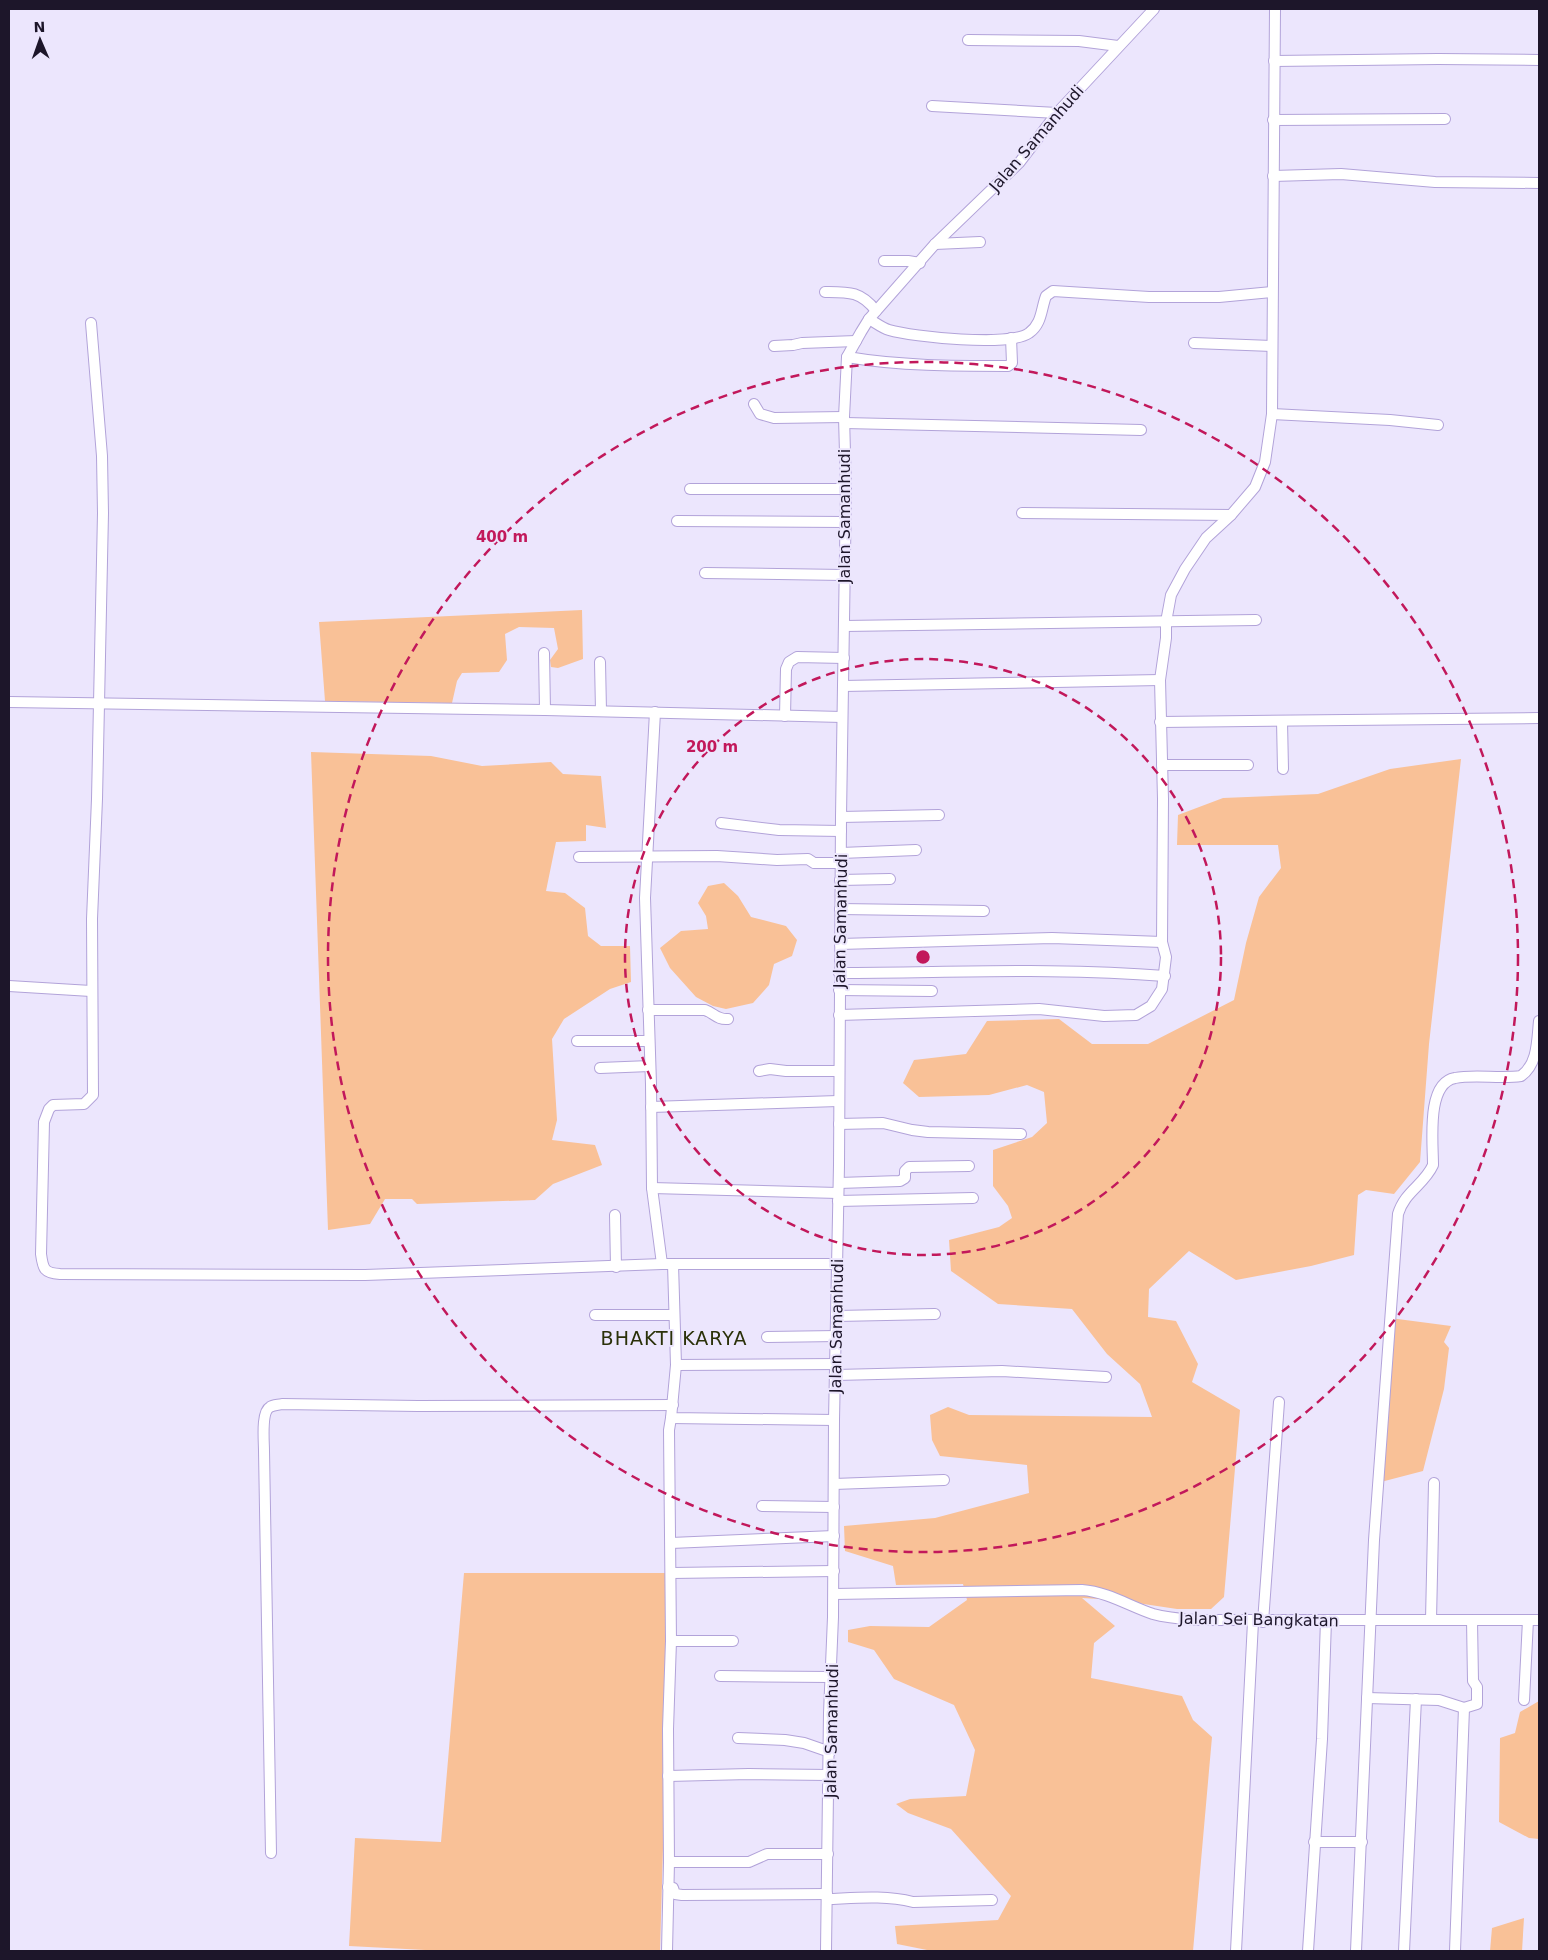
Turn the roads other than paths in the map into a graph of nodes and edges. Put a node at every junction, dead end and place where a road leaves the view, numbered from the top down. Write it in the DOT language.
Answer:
graph roads {
  1 [pos="1154,9"];
  2 [pos="1275,9"];
  3 [pos="968,40"];
  4 [pos="1118,46"];
  5 [pos="1539,60"];
  6 [pos="1274,61"];
  7 [pos="932,106"];
  8 [pos="1057,113"];
  9 [pos="1446,119"];
  10 [pos="1273,120"];
  11 [pos="1273,176"];
  12 [pos="1539,183"];
  13 [pos="980,242"];
  14 [pos="935,244"];
  15 [pos="884,261"];
  16 [pos="920,263"];
  17 [pos="825,292"];
  18 [pos="1272,292"];
  19 [pos="876,311"];
  20 [pos="869,319"];
  21 [pos="91,323"];
  22 [pos="1011,338"];
  23 [pos="856,342"];
  24 [pos="1194,343"];
  25 [pos="774,346"];
  26 [pos="1272,346"];
  27 [pos="847,357"];
  28 [pos="754,404"];
  29 [pos="1272,414"];
  30 [pos="844,420"];
  31 [pos="1438,424"];
  32 [pos="1141,430"];
  33 [pos="690,489"];
  34 [pos="846,489"];
  35 [pos="1022,513"];
  36 [pos="1231,515"];
  37 [pos="677,521"];
  38 [pos="845,522"];
  39 [pos="704,573"];
  40 [pos="843,575"];
  41 [pos="1256,620"];
  42 [pos="1166,622"];
  43 [pos="844,626"];
  44 [pos="544,653"];
  45 [pos="844,658"];
  46 [pos="600,662"];
  47 [pos="1160,680"];
  48 [pos="843,686"];
  49 [pos="9,702"];
  50 [pos="99,703"];
  51 [pos="545,710"];
  52 [pos="601,711"];
  53 [pos="655,712"];
  54 [pos="785,716"];
  55 [pos="842,717"];
  56 [pos="1539,718"];
  57 [pos="1282,721"];
  58 [pos="1160,722"];
  59 [pos="1162,765"];
  60 [pos="1248,765"];
  61 [pos="1283,769"];
  62 [pos="939,815"];
  63 [pos="841,817"];
  64 [pos="721,824"];
  65 [pos="841,831"];
  66 [pos="916,850"];
  67 [pos="579,857"];
  68 [pos="646,857"];
  69 [pos="841,858"];
  70 [pos="890,879"];
  71 [pos="840,880"];
  72 [pos="840,908"];
  73 [pos="984,911"];
  74 [pos="1162,942"];
  75 [pos="840,944"];
  76 [pos="839,973"];
  77 [pos="1165,976"];
  78 [pos="9,986"];
  79 [pos="839,990"];
  80 [pos="91,991"];
  81 [pos="932,991"];
  82 [pos="648,1010"];
  83 [pos="839,1015"];
  84 [pos="728,1020"];
  85 [pos="1539,1021"];
  86 [pos="577,1041"];
  87 [pos="649,1041"];
  88 [pos="650,1066"];
  89 [pos="600,1068"];
  90 [pos="759,1071"];
  91 [pos="839,1071"];
  92 [pos="838,1101"];
  93 [pos="651,1107"];
  94 [pos="839,1124"];
  95 [pos="1021,1134"];
  96 [pos="969,1166"];
  97 [pos="652,1188"];
  98 [pos="839,1192"];
  99 [pos="973,1198"];
  100 [pos="615,1215"];
  101 [pos="662,1264"];
  102 [pos="673,1264"];
  103 [pos="837,1264"];
  104 [pos="616,1267"];
  105 [pos="935,1314"];
  106 [pos="595,1315"];
  107 [pos="674,1315"];
  108 [pos="837,1316"];
  109 [pos="836,1336"];
  110 [pos="767,1337"];
  111 [pos="836,1364"];
  112 [pos="676,1365"];
  113 [pos="836,1375"];
  114 [pos="1106,1377"];
  115 [pos="1279,1402"];
  116 [pos="672,1405"];
  117 [pos="672,1418"];
  118 [pos="834,1420"];
  119 [pos="944,1480"];
  120 [pos="1434,1483"];
  121 [pos="834,1484"];
  122 [pos="762,1506"];
  123 [pos="834,1507"];
  124 [pos="834,1536"];
  125 [pos="671,1543"];
  126 [pos="834,1572"];
  127 [pos="671,1573"];
  128 [pos="834,1594"];
  129 [pos="1326,1620"];
  130 [pos="1370,1620"];
  131 [pos="1431,1620"];
  132 [pos="1472,1620"];
  133 [pos="1528,1620"];
  134 [pos="1539,1620"];
  135 [pos="1258,1622"];
  136 [pos="671,1641"];
  137 [pos="733,1641"];
  138 [pos="720,1676"];
  139 [pos="831,1677"];
  140 [pos="1367,1698"];
  141 [pos="1416,1700"];
  142 [pos="1524,1700"];
  143 [pos="1464,1708"];
  144 [pos="738,1738"];
  145 [pos="830,1752"];
  146 [pos="829,1775"];
  147 [pos="668,1776"];
  148 [pos="1314,1842"];
  149 [pos="1362,1842"];
  150 [pos="271,1853"];
  151 [pos="828,1854"];
  152 [pos="669,1862"];
  153 [pos="668,1887"];
  154 [pos="827,1896"];
  155 [pos="992,1900"];
  156 [pos="667,1951"];
  157 [pos="826,1951"];
  158 [pos="1236,1951"];
  159 [pos="1308,1951"];
  160 [pos="1356,1951"];
  161 [pos="1404,1951"];
  162 [pos="1455,1951"];
  1 -- 4 [label="street, Jalan Samanhudi"];
  2 -- 6 [label="street"];
  3 -- 4 [label="street"];
  4 -- 8 [label="street, Jalan Samanhudi"];
  5 -- 6 [label="street"];
  6 -- 10 [label="street"];
  7 -- 8 [label="street"];
  8 -- 14 [label="street, Jalan Samanhudi"];
  9 -- 10 [label="street"];
  10 -- 11 [label="street"];
  11 -- 12 [label="street"];
  11 -- 18 [label="street"];
  13 -- 14 [label="street"];
  14 -- 16 [label="street, Jalan Samanhudi"];
  15 -- 16 [label="street"];
  16 -- 19 [label="street, Jalan Samanhudi"];
  17 -- 19 [label="street"];
  18 -- 22 [label="street"];
  18 -- 26 [label="street"];
  19 -- 20 [label="street, Jalan Samanhudi"];
  20 -- 22 [label="street"];
  20 -- 23 [label="street, Jalan Samanhudi"];
  21 -- 50 [label="street"];
  22 -- 27 [label="street"];
  23 -- 25 [label="street"];
  23 -- 27 [label="street, Jalan Samanhudi"];
  24 -- 26 [label="street"];
  26 -- 29 [label="street"];
  27 -- 30 [label="street, Jalan Samanhudi"];
  28 -- 30 [label="street"];
  29 -- 31 [label="street"];
  29 -- 36 [label="street"];
  30 -- 32 [label="street"];
  30 -- 34 [label="street, Jalan Samanhudi"];
  33 -- 34 [label="street"];
  34 -- 38 [label="street, Jalan Samanhudi"];
  35 -- 36 [label="street"];
  36 -- 42 [label="street"];
  37 -- 38 [label="street"];
  38 -- 40 [label="street, Jalan Samanhudi"];
  39 -- 40 [label="street"];
  40 -- 43 [label="street, Jalan Samanhudi"];
  41 -- 42 [label="street"];
  42 -- 43 [label="street"];
  42 -- 47 [label="street"];
  43 -- 45 [label="street, Jalan Samanhudi"];
  44 -- 51 [label="street"];
  45 -- 48 [label="street, Jalan Samanhudi"];
  45 -- 54 [label="street"];
  46 -- 52 [label="street"];
  47 -- 48 [label="street"];
  47 -- 58 [label="street"];
  48 -- 55 [label="street, Jalan Samanhudi"];
  49 -- 50 [label="street"];
  50 -- 51 [label="street"];
  50 -- 80 [label="street"];
  51 -- 52 [label="street"];
  52 -- 53 [label="street"];
  53 -- 54 [label="street"];
  53 -- 68 [label="street"];
  54 -- 55 [label="street"];
  55 -- 63 [label="street, Jalan Samanhudi"];
  56 -- 57 [label="street"];
  57 -- 58 [label="street"];
  57 -- 61 [label="street"];
  58 -- 59 [label="street"];
  59 -- 60 [label="street"];
  59 -- 74 [label="street"];
  62 -- 63 [label="street"];
  63 -- 65 [label="street, Jalan Samanhudi"];
  64 -- 65 [label="street"];
  65 -- 69 [label="street, Jalan Samanhudi"];
  66 -- 69 [label="street"];
  67 -- 68 [label="street"];
  68 -- 69 [label="street"];
  68 -- 82 [label="street"];
  69 -- 71 [label="street, Jalan Samanhudi"];
  70 -- 71 [label="street"];
  71 -- 72 [label="street, Jalan Samanhudi"];
  72 -- 73 [label="street"];
  72 -- 75 [label="street, Jalan Samanhudi"];
  74 -- 75 [label="street"];
  74 -- 77 [label="street"];
  75 -- 76 [label="street, Jalan Samanhudi"];
  76 -- 77 [label="street"];
  76 -- 79 [label="street, Jalan Samanhudi"];
  77 -- 83 [label="street"];
  78 -- 80 [label="street"];
  79 -- 81 [label="street"];
  79 -- 83 [label="street, Jalan Samanhudi"];
  80 -- 104 [label="street"];
  82 -- 84 [label="street"];
  82 -- 87 [label="street"];
  83 -- 91 [label="street, Jalan Samanhudi"];
  85 -- 130 [label="street"];
  86 -- 87 [label="street"];
  87 -- 88 [label="street"];
  88 -- 89 [label="street"];
  88 -- 93 [label="street"];
  90 -- 91 [label="street"];
  91 -- 92 [label="street, Jalan Samanhudi"];
  92 -- 93 [label="street"];
  92 -- 94 [label="street, Jalan Samanhudi"];
  93 -- 97 [label="street"];
  94 -- 95 [label="street"];
  94 -- 98 [label="street, Jalan Samanhudi"];
  96 -- 98 [label="street"];
  97 -- 98 [label="street"];
  97 -- 101 [label="street"];
  98 -- 99 [label="street"];
  98 -- 103 [label="street, Jalan Samanhudi"];
  100 -- 104 [label="street"];
  101 -- 102 [label="street"];
  101 -- 104 [label="street"];
  102 -- 103 [label="street"];
  102 -- 107 [label="street"];
  103 -- 108 [label="street, Jalan Samanhudi"];
  105 -- 108 [label="street"];
  106 -- 107 [label="street"];
  107 -- 112 [label="street"];
  108 -- 109 [label="street, Jalan Samanhudi"];
  109 -- 110 [label="street"];
  109 -- 111 [label="street, Jalan Samanhudi"];
  111 -- 112 [label="street"];
  111 -- 113 [label="street, Jalan Samanhudi"];
  112 -- 116 [label="street"];
  113 -- 114 [label="street"];
  113 -- 118 [label="street, Jalan Samanhudi"];
  115 -- 135 [label="street"];
  116 -- 117 [label="street"];
  116 -- 150 [label="street"];
  117 -- 118 [label="street"];
  117 -- 125 [label="street"];
  118 -- 121 [label="street, Jalan Samanhudi"];
  119 -- 121 [label="street"];
  120 -- 131 [label="street"];
  121 -- 123 [label="street, Jalan Samanhudi"];
  122 -- 123 [label="street"];
  123 -- 124 [label="street, Jalan Samanhudi"];
  124 -- 125 [label="street"];
  124 -- 126 [label="street, Jalan Samanhudi"];
  125 -- 127 [label="street"];
  126 -- 127 [label="street"];
  126 -- 128 [label="street, Jalan Samanhudi"];
  127 -- 136 [label="street"];
  128 -- 135 [label="street, Jalan Sei Bangkatan"];
  128 -- 139 [label="street, Jalan Samanhudi"];
  129 -- 130 [label="street, Jalan Sei Bangkatan"];
  129 -- 135 [label="street, Jalan Sei Bangkatan"];
  129 -- 148 [label="street"];
  130 -- 131 [label="street, Jalan Sei Bangkatan"];
  130 -- 140 [label="street"];
  131 -- 132 [label="street, Jalan Sei Bangkatan"];
  132 -- 133 [label="street, Jalan Sei Bangkatan"];
  132 -- 143 [label="street"];
  133 -- 134 [label="street, Jalan Sei Bangkatan"];
  133 -- 142 [label="street"];
  135 -- 158 [label="street"];
  136 -- 137 [label="street"];
  136 -- 147 [label="street"];
  138 -- 139 [label="street"];
  139 -- 145 [label="street, Jalan Samanhudi"];
  140 -- 141 [label="street"];
  140 -- 149 [label="street"];
  141 -- 143 [label="street"];
  141 -- 161 [label="street"];
  143 -- 162 [label="street"];
  144 -- 145 [label="street"];
  145 -- 146 [label="street, Jalan Samanhudi"];
  146 -- 147 [label="street"];
  146 -- 151 [label="street, Jalan Samanhudi"];
  147 -- 152 [label="street"];
  148 -- 149 [label="street"];
  148 -- 159 [label="street"];
  149 -- 160 [label="street"];
  151 -- 152 [label="street"];
  151 -- 154 [label="street, Jalan Samanhudi"];
  152 -- 153 [label="street"];
  153 -- 154 [label="street"];
  153 -- 156 [label="street"];
  154 -- 155 [label="street"];
  154 -- 157 [label="street, Jalan Samanhudi"];
}
